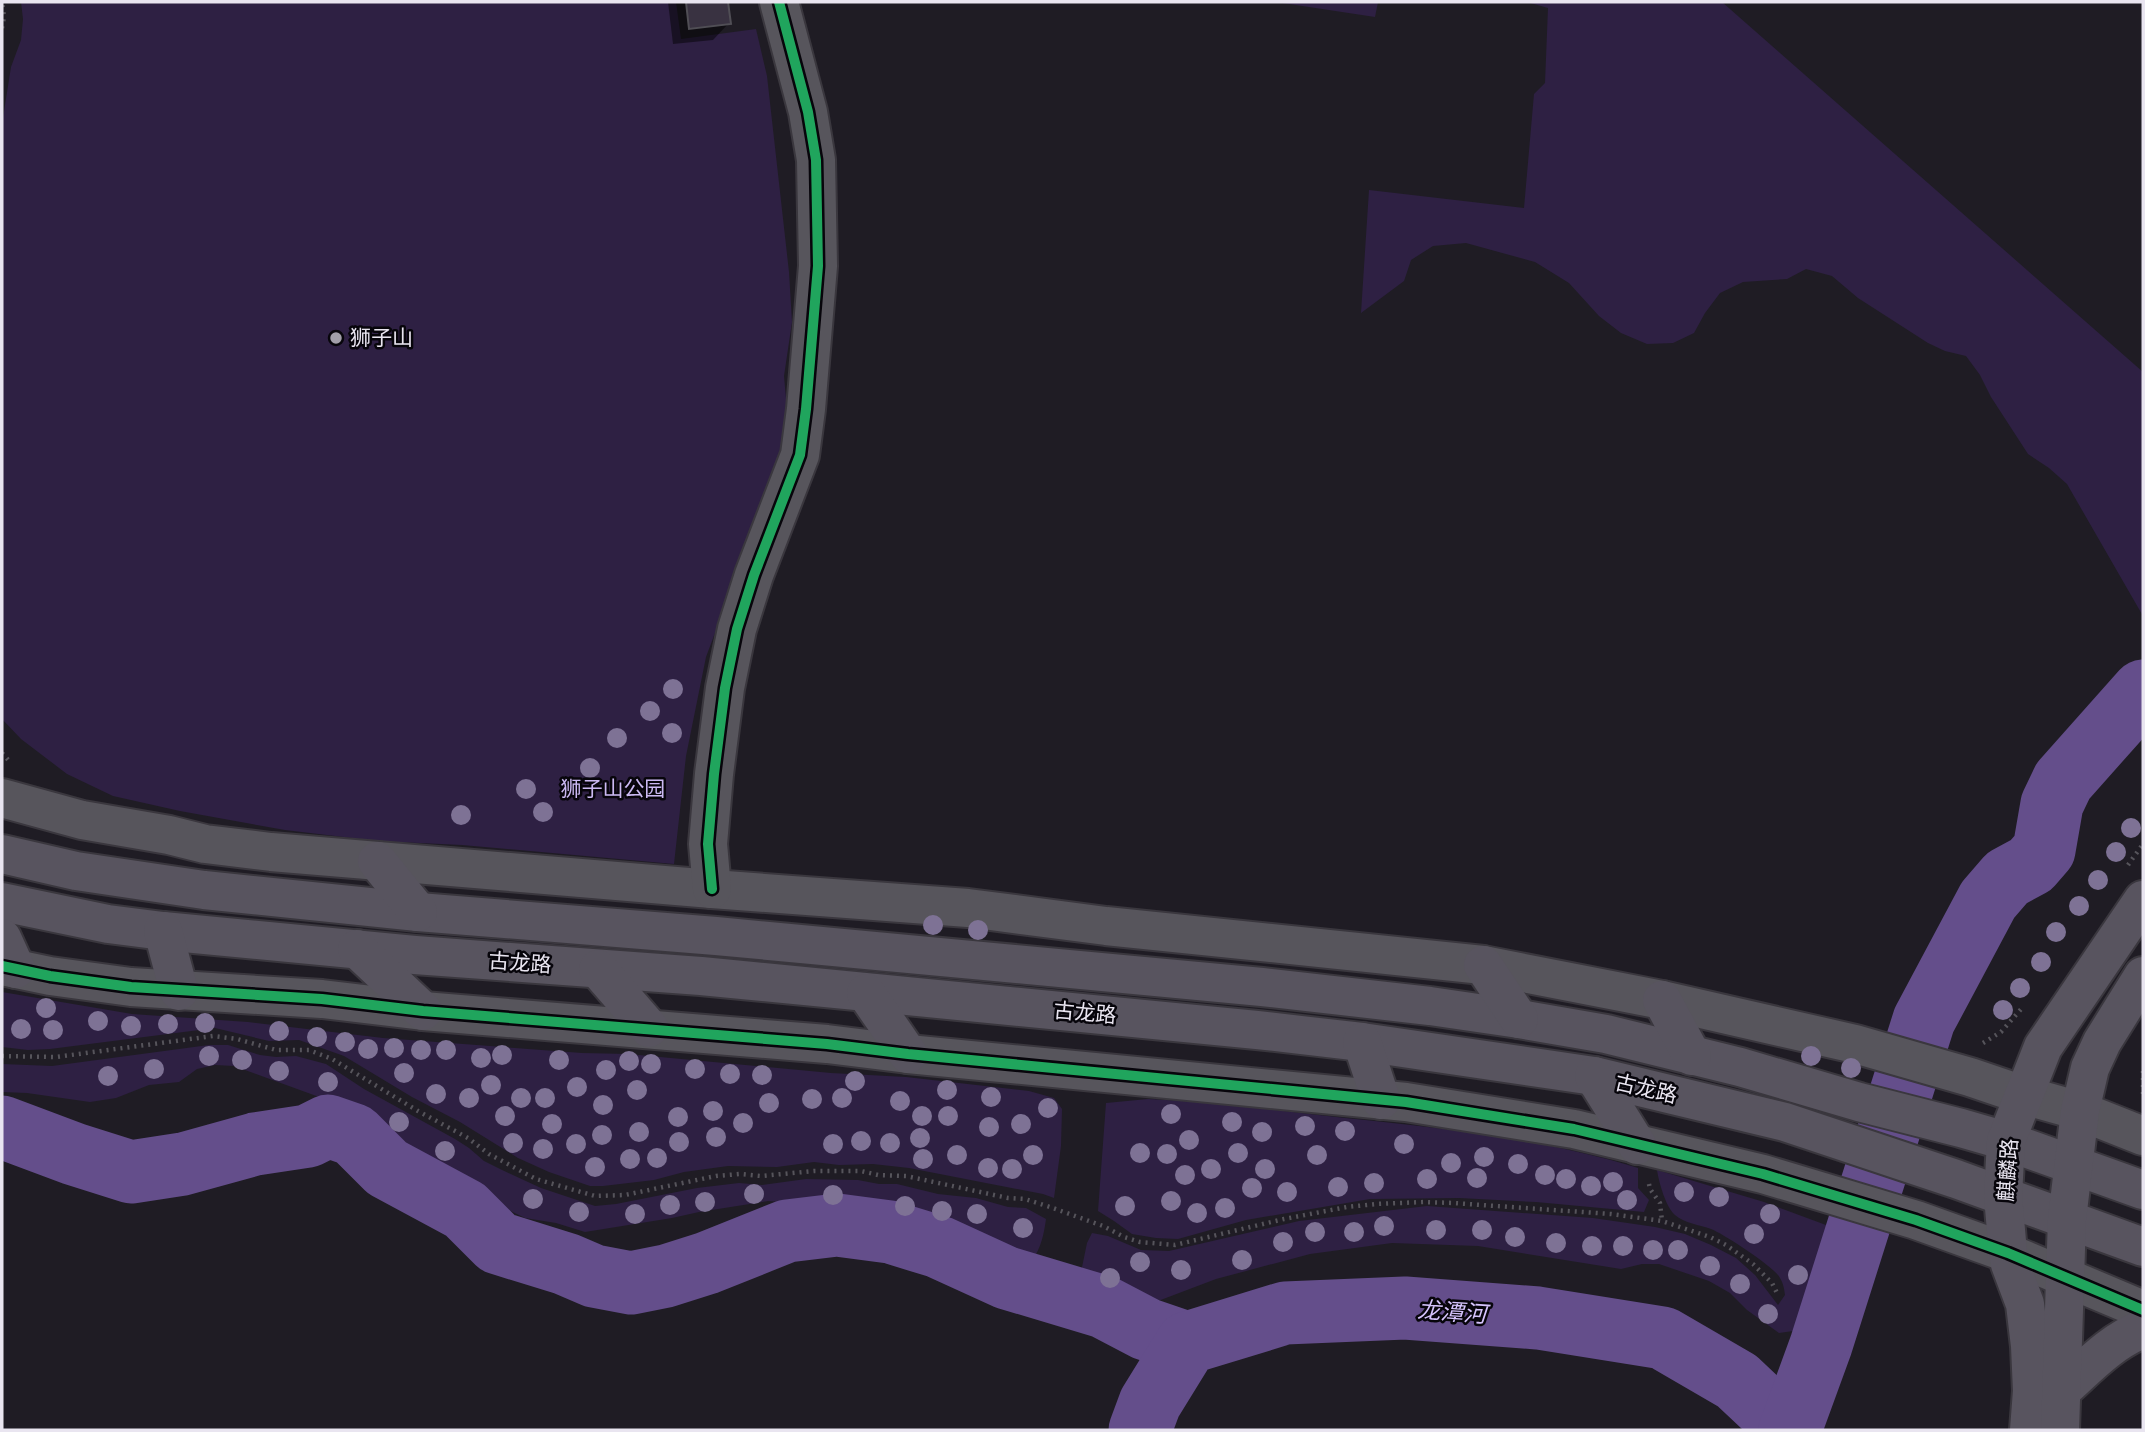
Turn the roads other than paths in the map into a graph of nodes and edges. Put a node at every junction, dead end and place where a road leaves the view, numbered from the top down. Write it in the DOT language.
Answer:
graph roads {
  1 [pos="779,2"];
  2 [pos="2,798"];
  3 [pos="2,854"];
  4 [pos="377,861"];
  5 [pos="2133,886"];
  6 [pos="712,889"];
  7 [pos="2,902"];
  8 [pos="418,912"];
  9 [pos="163,931"];
  10 [pos="357,949"];
  11 [pos="6,958"];
  12 [pos="1483,965"];
  13 [pos="598,968"];
  14 [pos="2143,976"];
  15 [pos="179,991"];
  16 [pos="866,993"];
  17 [pos="1661,1000"];
  18 [pos="423,1011"];
  19 [pos="1519,1019"];
  20 [pos="649,1028"];
  21 [pos="1363,1042"];
  22 [pos="908,1054"];
  23 [pos="1692,1056"];
  24 [pos="1594,1076"];
  25 [pos="2023,1096"];
  26 [pos="1381,1100"];
  27 [pos="2080,1111"];
  28 [pos="2143,1136"];
  29 [pos="2006,1141"];
  30 [pos="1643,1161"];
  31 [pos="2075,1166"];
  32 [pos="2143,1190"];
  33 [pos="2003,1196"];
  34 [pos="2067,1219"];
  35 [pos="2143,1247"];
  36 [pos="2008,1254"];
  37 [pos="2065,1278"];
  38 [pos="2143,1310"];
  39 [pos="2143,1329"];
  40 [pos="2062,1390"];
  41 [pos="2029,1430"];
  42 [pos="2060,1430"];
  1 -- 6 [label="street"];
  2 -- 4 [label="street"];
  3 -- 8 [label="main road, 古龙路"];
  4 -- 6 [label="street"];
  4 -- 8 [label="main road"];
  5 -- 25 [label="main road, 麒麟路"];
  6 -- 12 [label="street"];
  7 -- 9 [label="main road, 古龙路"];
  8 -- 19 [label="main road, 古龙路"];
  9 -- 10 [label="main road, 古龙路"];
  9 -- 15 [label="main road"];
  10 -- 13 [label="main road, 古龙路"];
  10 -- 18 [label="main road"];
  11 -- 15 [label="street"];
  12 -- 17 [label="street"];
  12 -- 19 [label="main road"];
  13 -- 16 [label="main road, 古龙路"];
  13 -- 20 [label="main road"];
  14 -- 27 [label="main road"];
  15 -- 18 [label="street"];
  16 -- 21 [label="main road, 古龙路"];
  16 -- 22 [label="main road"];
  17 -- 23 [label="main road"];
  17 -- 25 [label="street"];
  18 -- 20 [label="street"];
  19 -- 23 [label="main road, 古龙路"];
  20 -- 22 [label="street"];
  21 -- 24 [label="main road, 古龙路"];
  21 -- 26 [label="main road"];
  22 -- 26 [label="street"];
  23 -- 29 [label="main road, 古龙路"];
  24 -- 30 [label="main road"];
  24 -- 33 [label="main road, 古龙路"];
  25 -- 27 [label="street"];
  25 -- 29 [label="main road, 麒麟路"];
  26 -- 30 [label="street"];
  27 -- 28 [label="street"];
  27 -- 31 [label="main road"];
  29 -- 31 [label="main road, 古龙路"];
  29 -- 33 [label="main road, 麒麟路"];
  30 -- 36 [label="street"];
  31 -- 32 [label="main road, 古龙路"];
  31 -- 34 [label="main road"];
  33 -- 34 [label="main road, 古龙路"];
  33 -- 36 [label="main road, 麒麟路"];
  34 -- 35 [label="main road, 古龙路"];
  34 -- 37 [label="main road"];
  36 -- 37 [label="street"];
  36 -- 41 [label="main road, 麒麟路"];
  37 -- 38 [label="street"];
  37 -- 40 [label="main road"];
  39 -- 40 [label="main road"];
  40 -- 42 [label="main road"];
}
